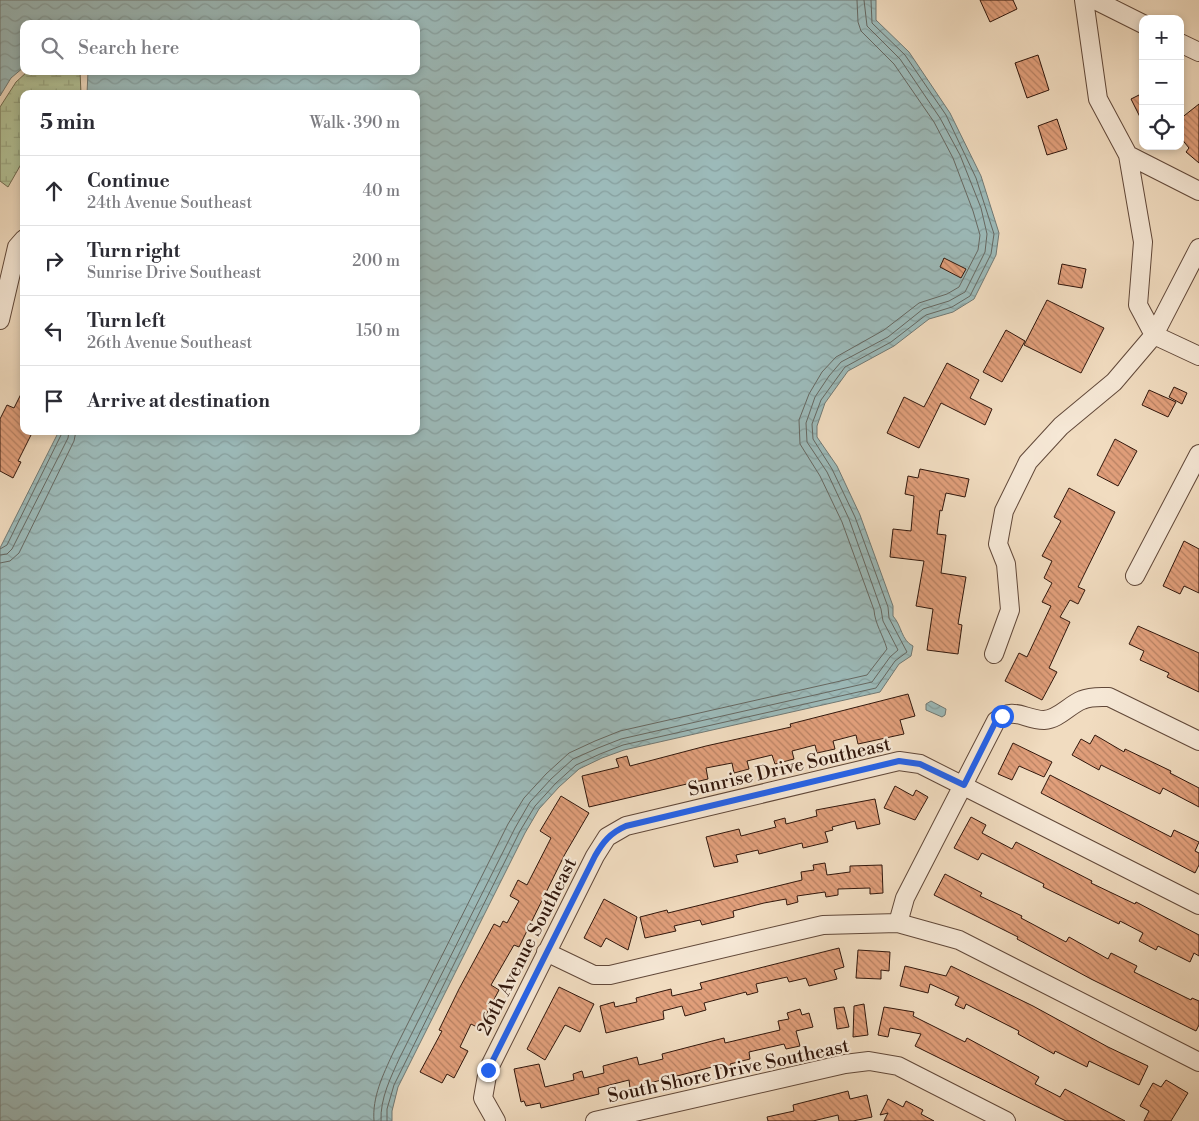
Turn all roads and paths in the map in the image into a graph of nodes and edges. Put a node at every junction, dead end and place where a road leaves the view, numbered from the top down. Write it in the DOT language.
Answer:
graph roads {
  1 [pos="1084,0"];
  2 [pos="1095,0"];
  3 [pos="1139,22"];
  4 [pos="1128,155"];
  5 [pos="1199,191"];
  6 [pos="20,244"];
  7 [pos="1199,248"];
  8 [pos="0,320"];
  9 [pos="1154,335"];
  10 [pos="1199,356"];
  11 [pos="1199,454"];
  12 [pos="1135,576"];
  13 [pos="994,654"];
  14 [pos="1199,741"];
  15 [pos="964,785"];
  16 [pos="626,826"];
  17 [pos="1199,904"];
  18 [pos="898,922"];
  19 [pos="546,952"];
  20 [pos="1199,1062"];
  21 [pos="496,1121"];
  22 [pos="595,1121"];
  23 [pos="1006,1121"];
  1 -- 4 [label="street"];
  2 -- 3 [label="street"];
  4 -- 5 [label="street"];
  4 -- 9 [label="street"];
  6 -- 8 [label="street"];
  7 -- 9 [label="street"];
  9 -- 10 [label="street"];
  9 -- 13 [label="street"];
  11 -- 12 [label="street"];
  14 -- 15 [label="street"];
  15 -- 16 [label="street, Sunrise Drive Southeast"];
  15 -- 17 [label="street, Sunrise Drive Southeast"];
  15 -- 18 [label="street"];
  16 -- 19 [label="street, 26th Avenue Southeast"];
  18 -- 19 [label="street"];
  18 -- 20 [label="street"];
  19 -- 21 [label="street, 26th Avenue Southeast"];
  22 -- 23 [label="street, South Shore Drive Southeast"];
}
